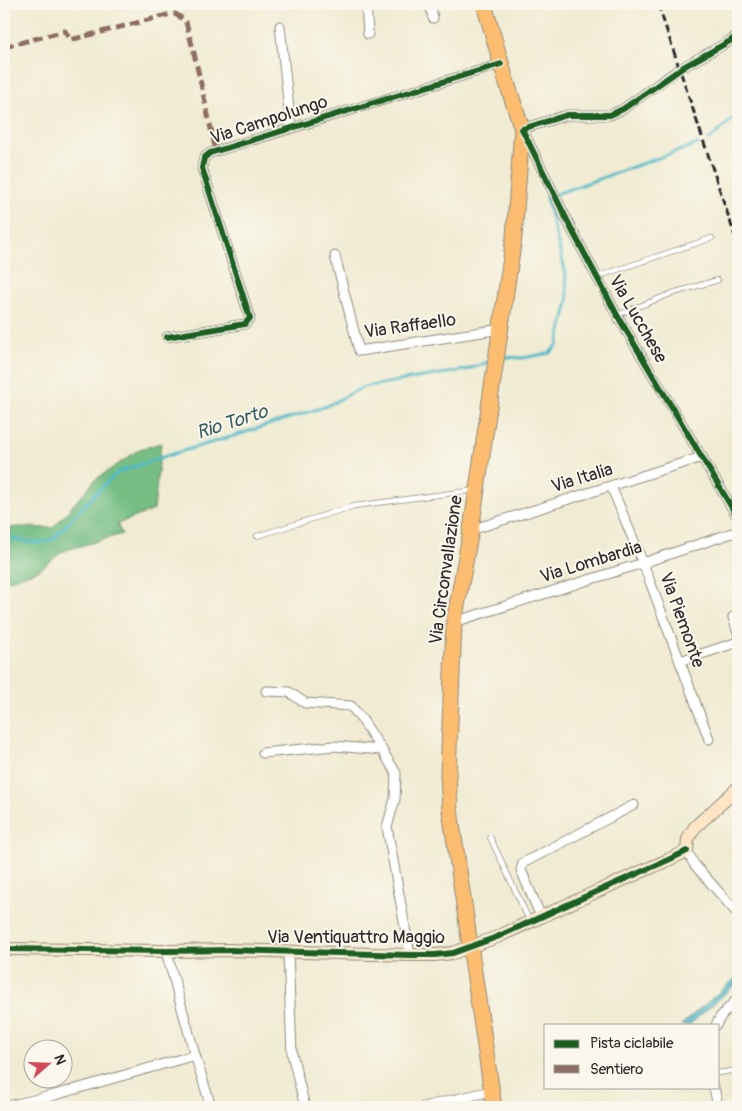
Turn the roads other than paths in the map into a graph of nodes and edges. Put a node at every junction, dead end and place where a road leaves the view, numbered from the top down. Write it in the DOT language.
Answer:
graph roads {
  1 [pos="366,4"];
  2 [pos="430,4"];
  3 [pos="484,4"];
  4 [pos="433,18"];
  5 [pos="280,26"];
  6 [pos="368,34"];
  7 [pos="738,35"];
  8 [pos="501,64"];
  9 [pos="292,128"];
  10 [pos="522,129"];
  11 [pos="712,238"];
  12 [pos="335,256"];
  13 [pos="596,277"];
  14 [pos="718,280"];
  15 [pos="618,315"];
  16 [pos="500,329"];
  17 [pos="167,337"];
  18 [pos="702,457"];
  19 [pos="611,486"];
  20 [pos="477,489"];
  21 [pos="738,518"];
  22 [pos="472,530"];
  23 [pos="738,531"];
  24 [pos="257,536"];
  25 [pos="643,563"];
  26 [pos="733,617"];
  27 [pos="454,622"];
  28 [pos="738,634"];
  29 [pos="738,642"];
  30 [pos="680,661"];
  31 [pos="266,691"];
  32 [pos="709,739"];
  33 [pos="382,750"];
  34 [pos="263,753"];
  35 [pos="738,788"];
  36 [pos="634,805"];
  37 [pos="490,837"];
  38 [pos="687,851"];
  39 [pos="738,914"];
  40 [pos="535,920"];
  41 [pos="470,947"];
  42 [pos="4,949"];
  43 [pos="166,951"];
  44 [pos="288,952"];
  45 [pos="410,955"];
  46 [pos="738,998"];
  47 [pos="717,1024"];
  48 [pos="195,1055"];
  49 [pos="738,1070"];
  50 [pos="720,1074"];
  51 [pos="714,1088"];
  52 [pos="492,1091"];
  53 [pos="7,1106"];
  54 [pos="211,1107"];
  55 [pos="305,1107"];
  56 [pos="424,1107"];
  57 [pos="494,1107"];
  58 [pos="717,1107"];
  1 -- 6 [label="street"];
  2 -- 4 [label="street"];
  3 -- 8 [label="main road"];
  5 -- 9 [label="street"];
  7 -- 10 [label="street"];
  8 -- 9 [label="street, Via Campolungo"];
  8 -- 10 [label="main road"];
  9 -- 17 [label="street, Via Campolungo"];
  10 -- 13 [label="street, Via Lucchese"];
  10 -- 16 [label="main road, Via Circonvallazione"];
  11 -- 13 [label="lane"];
  12 -- 16 [label="street, Via Raffaello"];
  13 -- 15 [label="street, Via Lucchese"];
  14 -- 15 [label="lane"];
  15 -- 18 [label="street, Via Lucchese"];
  16 -- 20 [label="main road, Via Circonvallazione"];
  18 -- 19 [label="street, Via Italia"];
  18 -- 21 [label="street, Via Lucchese"];
  19 -- 22 [label="street, Via Italia"];
  19 -- 25 [label="street, Via Piemonte"];
  20 -- 22 [label="main road, Via Circonvallazione"];
  20 -- 24 [label="lane"];
  22 -- 27 [label="main road, Via Circonvallazione"];
  23 -- 25 [label="street, Via Lombardia"];
  25 -- 27 [label="street, Via Lombardia"];
  25 -- 30 [label="street, Via Piemonte"];
  26 -- 28 [label="street"];
  27 -- 41 [label="main road, Via Circonvallazione"];
  29 -- 30 [label="street"];
  30 -- 32 [label="street, Via Piemonte"];
  31 -- 33 [label="street"];
  33 -- 34 [label="street"];
  33 -- 45 [label="street"];
  35 -- 38 [label="street"];
  36 -- 40 [label="street"];
  37 -- 40 [label="lane"];
  38 -- 39 [label="street"];
  38 -- 40 [label="street, Via Ventiquattro Maggio"];
  40 -- 41 [label="street, Via Ventiquattro Maggio"];
  41 -- 45 [label="street, Via Ventiquattro Maggio"];
  41 -- 52 [label="main road, Via Circonvallazione"];
  42 -- 43 [label="street, Via Ventiquattro Maggio"];
  43 -- 44 [label="street, Via Ventiquattro Maggio"];
  43 -- 48 [label="street"];
  44 -- 45 [label="street, Via Ventiquattro Maggio"];
  44 -- 55 [label="street"];
  46 -- 47 [label="street"];
  48 -- 53 [label="street"];
  48 -- 54 [label="street"];
  49 -- 50 [label="lane"];
  51 -- 58 [label="street"];
  52 -- 56 [label="street"];
  52 -- 57 [label="main road, Via Circonvallazione"];
}
